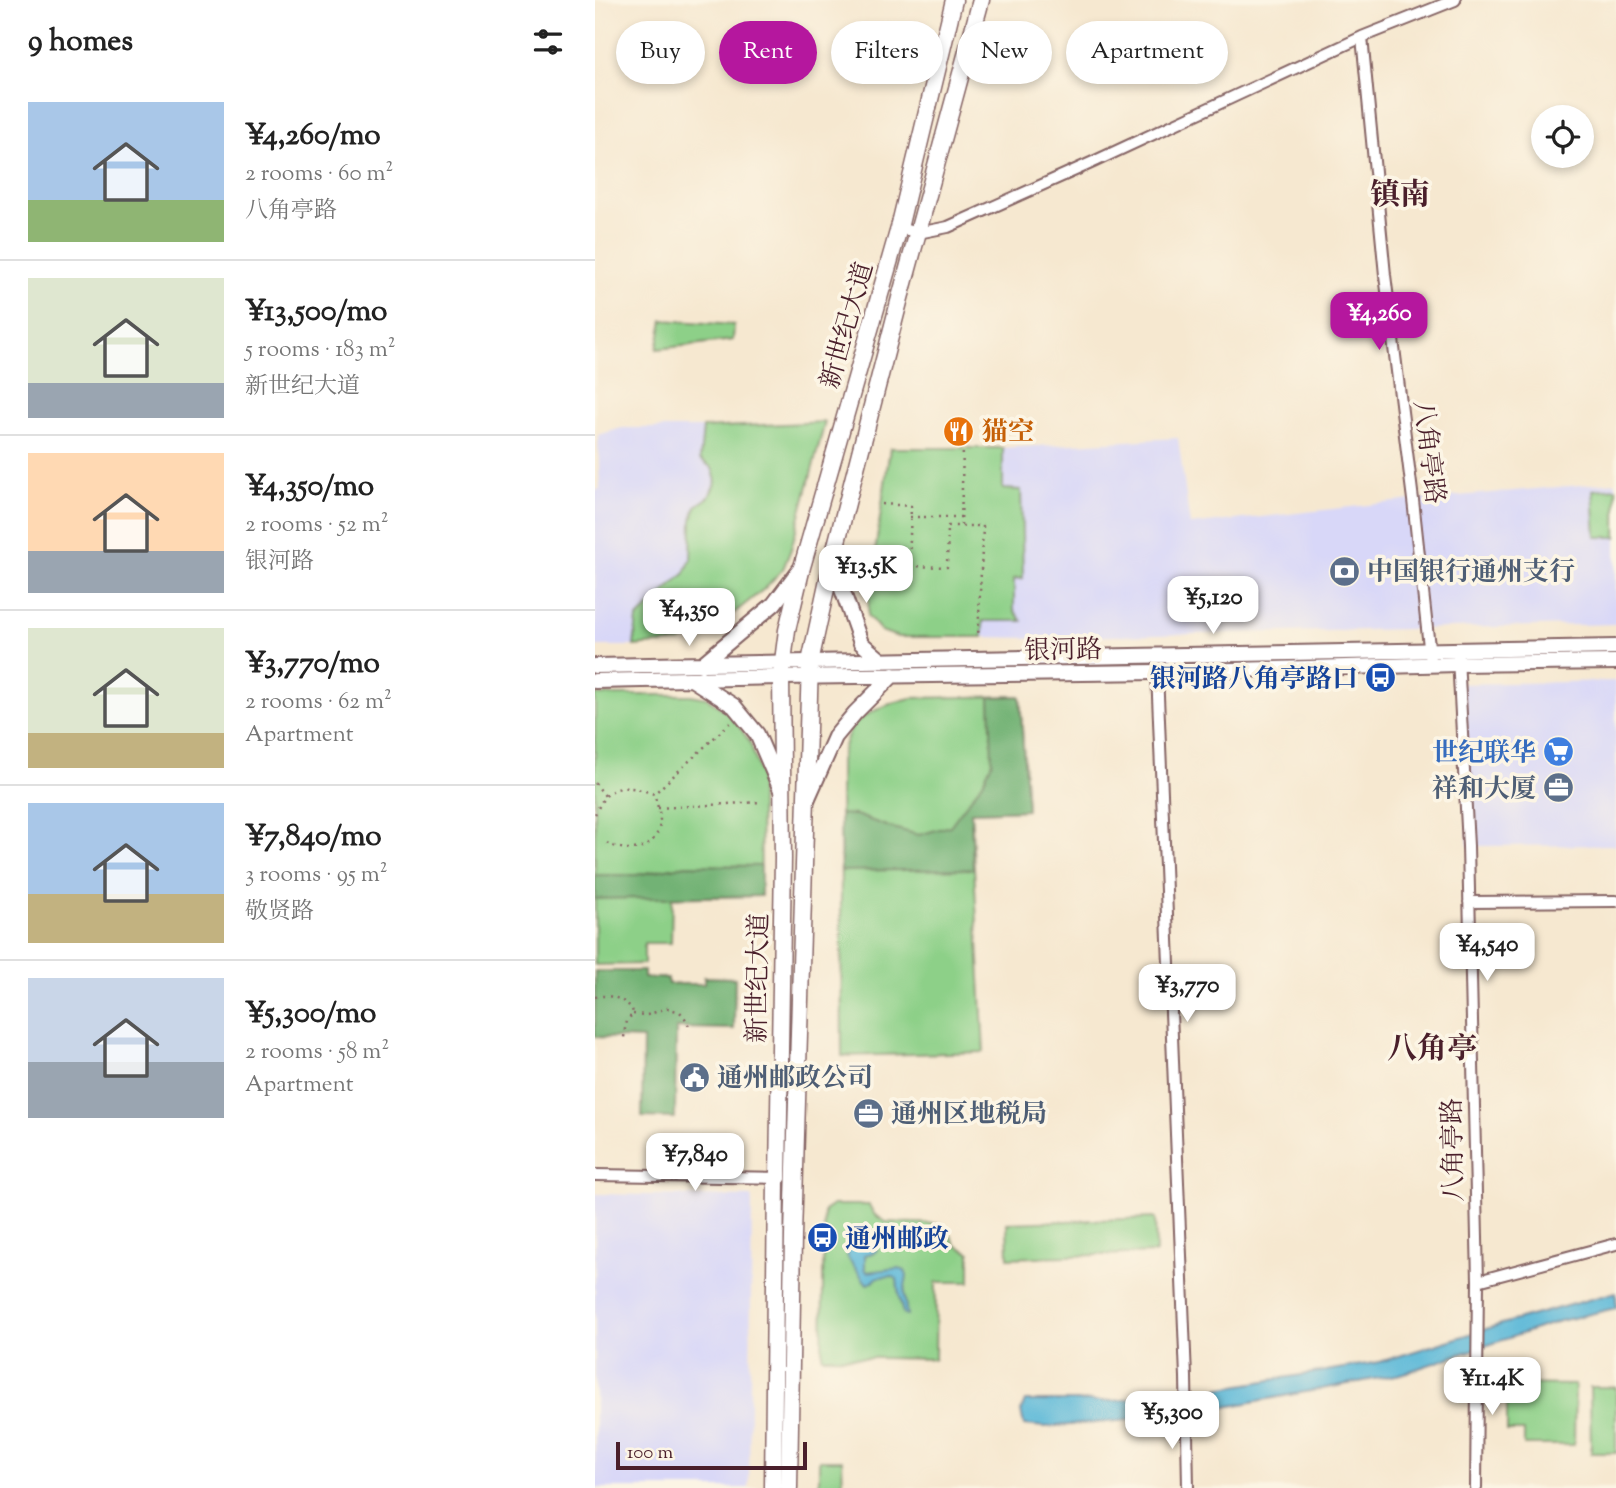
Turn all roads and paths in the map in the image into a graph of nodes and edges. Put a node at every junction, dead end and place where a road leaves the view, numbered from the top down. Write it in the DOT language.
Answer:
graph roads {
  1 [pos="954,0"];
  2 [pos="981,0"];
  3 [pos="1455,0"];
  4 [pos="1362,37"];
  5 [pos="899,228"];
  6 [pos="918,233"];
  7 [pos="963,448"];
  8 [pos="882,504"];
  9 [pos="910,517"];
  10 [pos="961,517"];
  11 [pos="961,526"];
  12 [pos="832,561"];
  13 [pos="802,567"];
  14 [pos="978,637"];
  15 [pos="1616,647"];
  16 [pos="1430,650"];
  17 [pos="1458,657"];
  18 [pos="882,661"];
  19 [pos="1616,662"];
  20 [pos="701,665"];
  21 [pos="1431,665"];
  22 [pos="595,666"];
  23 [pos="809,669"];
  24 [pos="782,670"];
  25 [pos="1157,672"];
  26 [pos="893,675"];
  27 [pos="693,680"];
  28 [pos="595,681"];
  29 [pos="734,720"];
  30 [pos="595,783"];
  31 [pos="782,792"];
  32 [pos="654,794"];
  33 [pos="605,796"];
  34 [pos="761,802"];
  35 [pos="805,805"];
  36 [pos="658,808"];
  37 [pos="595,814"];
  38 [pos="607,843"];
  39 [pos="1616,901"];
  40 [pos="1469,902"];
  41 [pos="595,997"];
  42 [pos="633,1014"];
  43 [pos="690,1028"];
  44 [pos="624,1038"];
  45 [pos="595,1175"];
  46 [pos="776,1178"];
  47 [pos="795,1179"];
  48 [pos="1616,1244"];
  49 [pos="1478,1281"];
  50 [pos="773,1488"];
  51 [pos="789,1488"];
  52 [pos="1188,1488"];
  53 [pos="1476,1488"];
  1 -- 5 [label="main road, 新世纪大道"];
  2 -- 6 [label="main road, 新世纪大道"];
  3 -- 4 [label="street"];
  4 -- 6 [label="street"];
  4 -- 16 [label="street, 八角亭路"];
  5 -- 6 [label="street"];
  5 -- 13 [label="main road, 新世纪大道"];
  6 -- 12 [label="main road, 新世纪大道"];
  7 -- 10 [label="path"];
  8 -- 9 [label="path"];
  9 -- 10 [label="path"];
  9 -- 11 [label="path"];
  10 -- 11 [label="path"];
  11 -- 14 [label="path"];
  12 -- 18 [label="main road"];
  12 -- 23 [label="main road, 新世纪大道"];
  13 -- 20 [label="main road"];
  13 -- 24 [label="main road, 新世纪大道"];
  15 -- 17 [label="main road, 银河路"];
  16 -- 17 [label="main road, 银河路"];
  16 -- 18 [label="main road, 银河路"];
  16 -- 21 [label="street, 八角亭路"];
  17 -- 19 [label="main road, 银河路"];
  17 -- 21 [label="main road, 银河路"];
  17 -- 40 [label="street, 八角亭路"];
  18 -- 23 [label="main road, 银河路"];
  20 -- 22 [label="main road, 银河路"];
  20 -- 24 [label="main road, 银河路"];
  21 -- 25 [label="main road, 银河路"];
  23 -- 24 [label="main road, 银河路"];
  23 -- 26 [label="main road, 银河路"];
  23 -- 35 [label="main road, 新世纪大道"];
  24 -- 27 [label="main road, 银河路"];
  24 -- 31 [label="main road, 新世纪大道"];
  25 -- 26 [label="main road, 银河路"];
  25 -- 52 [label="street"];
  26 -- 35 [label="main road"];
  27 -- 28 [label="main road, 银河路"];
  27 -- 31 [label="main road"];
  29 -- 32 [label="path"];
  30 -- 33 [label="path"];
  31 -- 46 [label="main road, 新世纪大道"];
  32 -- 33 [label="path"];
  32 -- 36 [label="path"];
  33 -- 37 [label="path"];
  34 -- 36 [label="path"];
  35 -- 47 [label="main road, 新世纪大道"];
  36 -- 38 [label="path"];
  39 -- 40 [label="street"];
  40 -- 49 [label="street, 八角亭路"];
  41 -- 42 [label="path"];
  42 -- 43 [label="path"];
  42 -- 44 [label="path"];
  45 -- 46 [label="street"];
  46 -- 47 [label="street"];
  46 -- 50 [label="main road, 新世纪大道"];
  47 -- 51 [label="main road, 新世纪大道"];
  48 -- 49 [label="street"];
  49 -- 53 [label="street, 八角亭路"];
}
